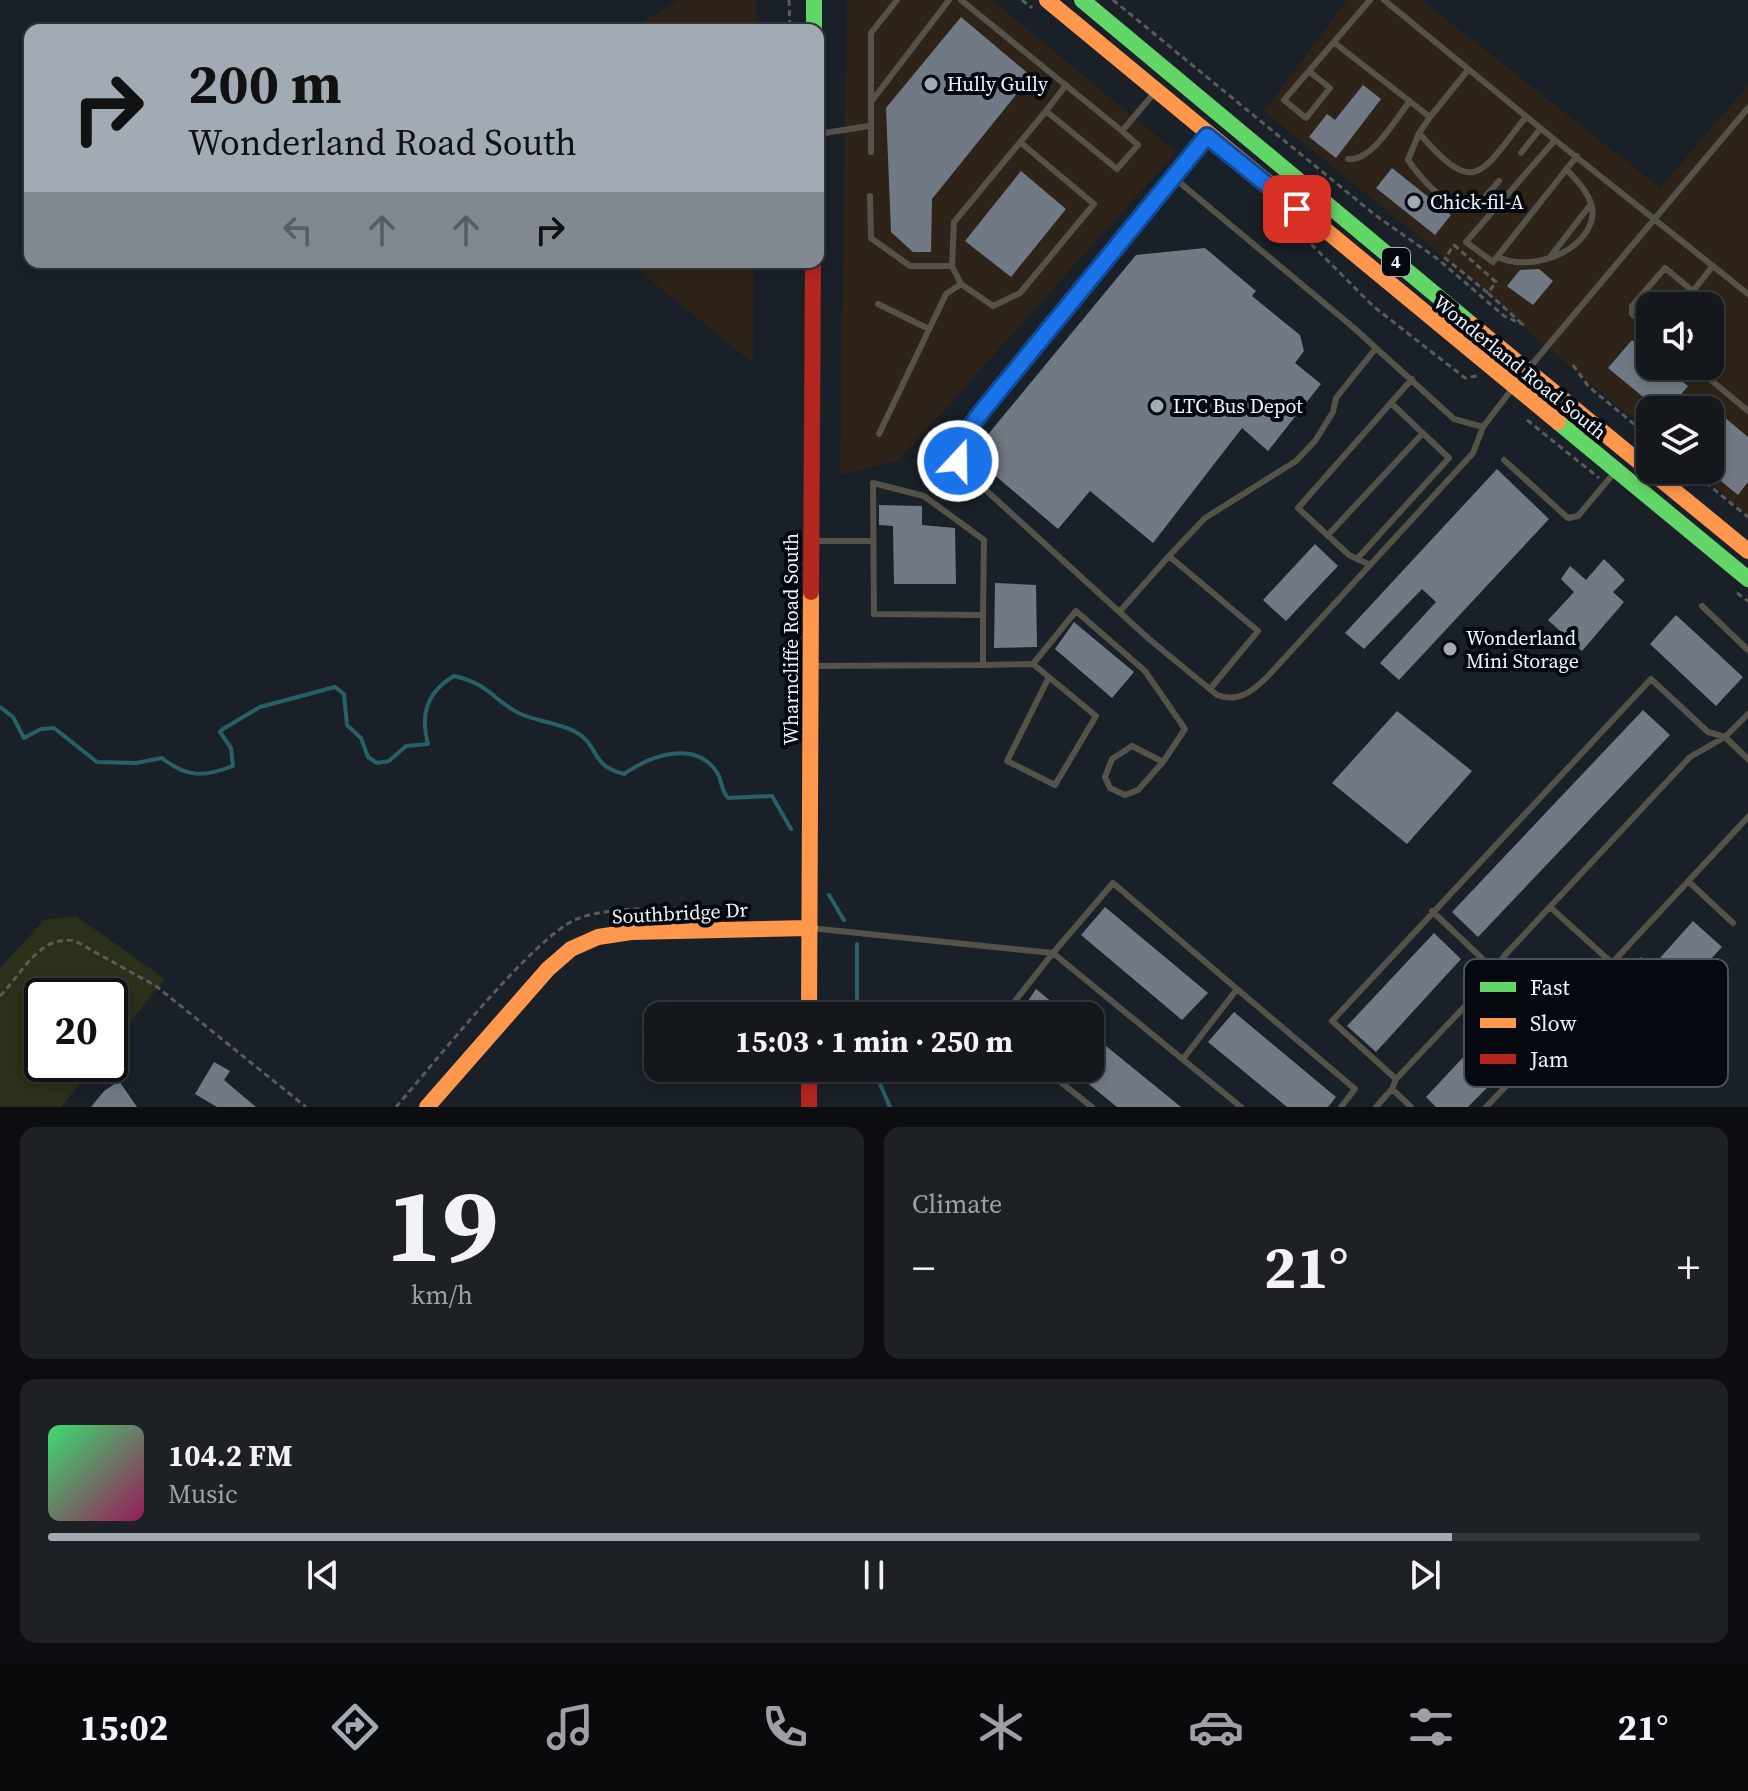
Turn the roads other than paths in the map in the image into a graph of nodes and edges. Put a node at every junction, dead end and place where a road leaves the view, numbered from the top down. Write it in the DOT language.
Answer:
graph roads {
  1 [pos="814,0"];
  2 [pos="897,0"];
  3 [pos="949,0"];
  4 [pos="961,0"];
  5 [pos="1082,0"];
  6 [pos="1370,0"];
  7 [pos="1384,0"];
  8 [pos="1040,4"];
  9 [pos="814,24"];
  10 [pos="1336,44"];
  11 [pos="1468,70"];
  12 [pos="1310,72"];
  13 [pos="1066,85"];
  14 [pos="1155,92"];
  15 [pos="1410,101"];
  16 [pos="870,103"];
  17 [pos="1748,108"];
  18 [pos="1046,111"];
  19 [pos="1430,117"];
  20 [pos="1526,117"];
  21 [pos="1221,118"];
  22 [pos="869,126"];
  23 [pos="1540,129"];
  24 [pos="1122,131"];
  25 [pos="824,133"];
  26 [pos="1419,133"];
  27 [pos="1207,136"];
  28 [pos="1555,140"];
  29 [pos="1020,142"];
  30 [pos="871,152"];
  31 [pos="1521,153"];
  32 [pos="1577,156"];
  33 [pos="1348,159"];
  34 [pos="1566,169"];
  35 [pos="1173,177"];
  36 [pos="1499,181"];
  37 [pos="870,196"];
  38 [pos="1591,204"];
  39 [pos="1653,219"];
  40 [pos="1498,257"];
  41 [pos="1550,257"];
  42 [pos="952,266"];
  43 [pos="1712,267"];
  44 [pos="813,268"];
  45 [pos="961,284"];
  46 [pos="1644,292"];
  47 [pos="1748,294"];
  48 [pos="878,304"];
  49 [pos="929,329"];
  50 [pos="1376,348"];
  51 [pos="1528,370"];
  52 [pos="1412,379"];
  53 [pos="1711,380"];
  54 [pos="1513,388"];
  55 [pos="1391,403"];
  56 [pos="1748,411"];
  57 [pos="1483,427"];
  58 [pos="1423,433"];
  59 [pos="879,434"];
  60 [pos="1504,460"];
  61 [pos="1616,470"];
  62 [pos="1328,535"];
  63 [pos="871,541"];
  64 [pos="812,542"];
  65 [pos="1748,551"];
  66 [pos="1169,556"];
  67 [pos="1357,559"];
  68 [pos="1370,565"];
  69 [pos="1742,586"];
  70 [pos="1702,606"];
  71 [pos="1121,610"];
  72 [pos="983,615"];
  73 [pos="1748,650"];
  74 [pos="1033,664"];
  75 [pos="983,665"];
  76 [pos="811,666"];
  77 [pos="1049,677"];
  78 [pos="1210,689"];
  79 [pos="1748,714"];
  80 [pos="1725,737"];
  81 [pos="1748,759"];
  82 [pos="1163,762"];
  83 [pos="1748,817"];
  84 [pos="1688,881"];
  85 [pos="1550,907"];
  86 [pos="1432,911"];
  87 [pos="1733,923"];
  88 [pos="810,928"];
  89 [pos="1053,953"];
  90 [pos="1481,959"];
  91 [pos="1505,959"];
  92 [pos="1608,959"];
  93 [pos="1616,959"];
  94 [pos="1237,989"];
  95 [pos="809,1002"];
  96 [pos="1014,1002"];
  97 [pos="1464,1005"];
  98 [pos="1183,1059"];
  99 [pos="1396,1079"];
  100 [pos="809,1082"];
  101 [pos="1061,1082"];
  102 [pos="1505,1087"];
  103 [pos="1392,1089"];
  104 [pos="429,1105"];
  105 [pos="809,1107"];
  106 [pos="1092,1107"];
  107 [pos="1241,1107"];
  108 [pos="1341,1107"];
  109 [pos="1376,1107"];
  110 [pos="1411,1107"];
  111 [pos="1486,1107"];
  1 -- 9 [label="main road"];
  2 -- 16 [label="lane"];
  3 -- 16 [label="lane"];
  4 -- 13 [label="lane"];
  5 -- 21 [label="main road, Wonderland Road South / 4"];
  6 -- 10 [label="lane"];
  7 -- 11 [label="lane"];
  8 -- 14 [label="main road, Wonderland Road South / 4"];
  10 -- 12 [label="lane"];
  10 -- 15 [label="lane"];
  11 -- 19 [label="lane"];
  11 -- 20 [label="lane"];
  12 -- 12 [label="lane"];
  13 -- 18 [label="lane"];
  13 -- 24 [label="lane"];
  14 -- 24 [label="lane"];
  14 -- 27 [label="main road, Wonderland Road South / 4"];
  15 -- 19 [label="lane"];
  15 -- 33 [label="lane"];
  16 -- 22 [label="lane"];
  17 -- 39 [label="lane"];
  18 -- 24 [label="lane"];
  18 -- 29 [label="lane"];
  19 -- 26 [label="lane"];
  20 -- 23 [label="lane"];
  20 -- 26 [label="lane"];
  21 -- 27 [label="lane"];
  21 -- 51 [label="main road, Wonderland Road South / 4"];
  22 -- 25 [label="lane"];
  22 -- 30 [label="lane"];
  23 -- 28 [label="lane"];
  23 -- 31 [label="lane"];
  26 -- 36 [label="lane"];
  27 -- 35 [label="lane"];
  27 -- 54 [label="main road, Wonderland Road South / 4"];
  28 -- 32 [label="lane"];
  28 -- 40 [label="lane"];
  29 -- 42 [label="lane"];
  29 -- 45 [label="lane"];
  32 -- 34 [label="lane"];
  32 -- 39 [label="lane"];
  34 -- 38 [label="lane"];
  34 -- 40 [label="lane"];
  35 -- 50 [label="lane"];
  35 -- 71 [label="lane"];
  37 -- 42 [label="lane"];
  38 -- 41 [label="lane"];
  38 -- 41 [label="lane"];
  39 -- 43 [label="lane"];
  39 -- 51 [label="lane"];
  40 -- 41 [label="lane"];
  42 -- 45 [label="lane"];
  43 -- 46 [label="lane"];
  43 -- 47 [label="lane"];
  44 -- 64 [label="main road, Wharncliffe Road South"];
  45 -- 49 [label="lane"];
  48 -- 49 [label="lane"];
  49 -- 59 [label="lane"];
  50 -- 52 [label="lane"];
  50 -- 66 [label="lane"];
  51 -- 54 [label="lane"];
  51 -- 65 [label="main road, Wonderland Road South / 4"];
  52 -- 55 [label="lane"];
  52 -- 57 [label="lane"];
  53 -- 56 [label="lane"];
  54 -- 57 [label="lane"];
  54 -- 61 [label="main road, Wonderland Road South / 4"];
  55 -- 58 [label="lane"];
  55 -- 62 [label="lane"];
  57 -- 68 [label="lane"];
  58 -- 62 [label="lane"];
  58 -- 67 [label="lane"];
  60 -- 61 [label="lane"];
  61 -- 69 [label="main road, Wonderland Road South / 4"];
  62 -- 67 [label="lane"];
  63 -- 64 [label="lane"];
  63 -- 72 [label="lane"];
  63 -- 72 [label="lane"];
  64 -- 76 [label="main road, Wharncliffe Road South"];
  66 -- 71 [label="lane"];
  66 -- 78 [label="lane"];
  67 -- 68 [label="lane"];
  68 -- 78 [label="lane"];
  70 -- 73 [label="lane"];
  71 -- 78 [label="lane"];
  72 -- 75 [label="lane"];
  74 -- 75 [label="lane"];
  74 -- 77 [label="lane"];
  74 -- 82 [label="lane"];
  75 -- 76 [label="lane"];
  76 -- 88 [label="main road, Wharncliffe Road South"];
  77 -- 77 [label="lane"];
  79 -- 80 [label="lane"];
  80 -- 81 [label="lane"];
  80 -- 85 [label="lane"];
  80 -- 86 [label="lane"];
  82 -- 82 [label="lane"];
  83 -- 84 [label="lane"];
  84 -- 87 [label="lane"];
  84 -- 93 [label="lane"];
  85 -- 91 [label="lane"];
  85 -- 92 [label="lane"];
  86 -- 90 [label="lane"];
  86 -- 99 [label="lane"];
  88 -- 89 [label="lane"];
  88 -- 95 [label="main road, Wharncliffe Road South"];
  88 -- 104 [label="main road, Southbridge Dr"];
  89 -- 94 [label="lane"];
  89 -- 96 [label="lane"];
  89 -- 98 [label="lane"];
  94 -- 98 [label="lane"];
  94 -- 108 [label="lane"];
  97 -- 99 [label="lane"];
  98 -- 107 [label="lane"];
  99 -- 103 [label="lane"];
  100 -- 105 [label="main road"];
  101 -- 106 [label="lane"];
  102 -- 111 [label="lane"];
  103 -- 109 [label="lane"];
  103 -- 110 [label="lane"];
}
